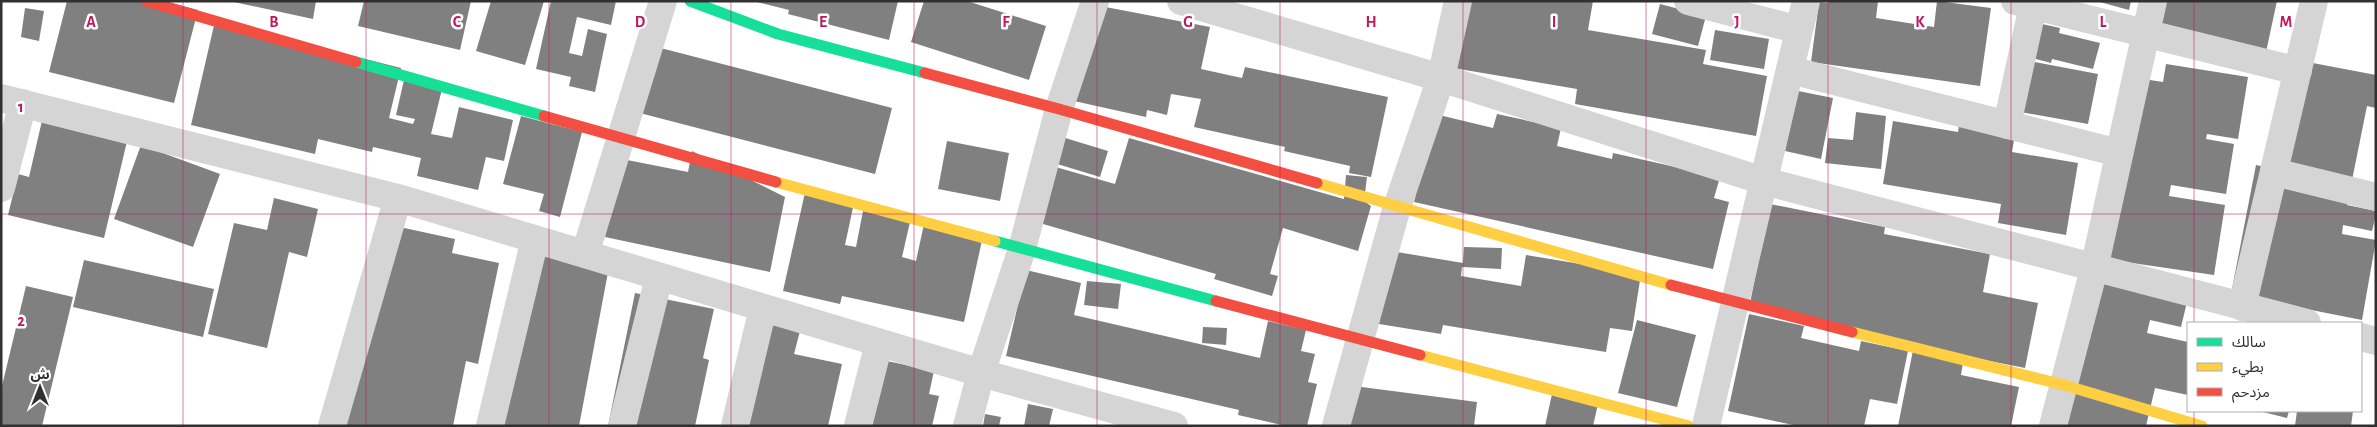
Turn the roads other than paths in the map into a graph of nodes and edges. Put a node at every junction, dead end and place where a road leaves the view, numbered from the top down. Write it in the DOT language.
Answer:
graph roads {
  1 [pos="146,1"];
  2 [pos="663,1"];
  3 [pos="690,1"];
  4 [pos="1095,1"];
  5 [pos="1180,1"];
  6 [pos="1458,1"];
  7 [pos="1688,1"];
  8 [pos="1806,1"];
  9 [pos="2153,1"];
  10 [pos="2314,1"];
  11 [pos="2027,3"];
  12 [pos="1800,30"];
  13 [pos="2145,35"];
  14 [pos="1790,70"];
  15 [pos="2298,71"];
  16 [pos="1442,78"];
  17 [pos="12,101"];
  18 [pos="1059,109"];
  19 [pos="2007,125"];
  20 [pos="621,139"];
  21 [pos="2119,153"];
  22 [pos="2274,172"];
  23 [pos="1764,181"];
  24 [pos="1,188"];
  25 [pos="2376,197"];
  26 [pos="398,198"];
  27 [pos="1397,207"];
  28 [pos="535,239"];
  29 [pos="1022,249"];
  30 [pos="585,254"];
  31 [pos="2094,269"];
  32 [pos="659,276"];
  33 [pos="1735,303"];
  34 [pos="2242,306"];
  35 [pos="763,308"];
  36 [pos="2303,322"];
  37 [pos="2362,337"];
  38 [pos="1362,339"];
  39 [pos="2376,341"];
  40 [pos="879,343"];
  41 [pos="981,373"];
  42 [pos="2064,385"];
  43 [pos="1106,417"];
  44 [pos="332,426"];
  45 [pos="490,426"];
  46 [pos="622,426"];
  47 [pos="735,426"];
  48 [pos="858,426"];
  49 [pos="967,426"];
  50 [pos="1174,426"];
  51 [pos="1336,426"];
  52 [pos="1689,426"];
  53 [pos="1706,426"];
  54 [pos="2054,426"];
  55 [pos="2202,426"];
  1 -- 20 [label="street"];
  2 -- 20 [label="street"];
  3 -- 18 [label="street"];
  4 -- 18 [label="street"];
  5 -- 16 [label="street"];
  6 -- 16 [label="street"];
  7 -- 12 [label="street"];
  8 -- 12 [label="street"];
  9 -- 13 [label="street"];
  10 -- 15 [label="street"];
  11 -- 13 [label="street"];
  11 -- 19 [label="street"];
  12 -- 14 [label="street"];
  13 -- 15 [label="street"];
  13 -- 21 [label="street"];
  14 -- 19 [label="street"];
  14 -- 23 [label="street"];
  15 -- 22 [label="street"];
  16 -- 23 [label="street"];
  16 -- 27 [label="street"];
  17 -- 24 [label="street"];
  17 -- 26 [label="street"];
  18 -- 27 [label="street"];
  18 -- 29 [label="street"];
  19 -- 21 [label="street"];
  20 -- 29 [label="street"];
  20 -- 30 [label="street"];
  21 -- 31 [label="street"];
  22 -- 25 [label="street"];
  22 -- 34 [label="street"];
  23 -- 31 [label="street"];
  23 -- 33 [label="street"];
  26 -- 28 [label="street"];
  26 -- 44 [label="street"];
  27 -- 33 [label="street"];
  27 -- 38 [label="street"];
  28 -- 30 [label="street"];
  28 -- 45 [label="street"];
  29 -- 38 [label="street"];
  29 -- 41 [label="street"];
  30 -- 32 [label="street"];
  31 -- 34 [label="street"];
  31 -- 42 [label="street"];
  32 -- 35 [label="street"];
  32 -- 46 [label="street"];
  33 -- 42 [label="street"];
  33 -- 53 [label="street"];
  34 -- 36 [label="street"];
  35 -- 40 [label="street"];
  35 -- 47 [label="street"];
  37 -- 39 [label="street"];
  38 -- 51 [label="street"];
  38 -- 52 [label="street"];
  40 -- 41 [label="street"];
  40 -- 48 [label="street"];
  41 -- 43 [label="street"];
  41 -- 49 [label="street"];
  42 -- 54 [label="street"];
  42 -- 55 [label="street"];
  43 -- 50 [label="street"];
}
